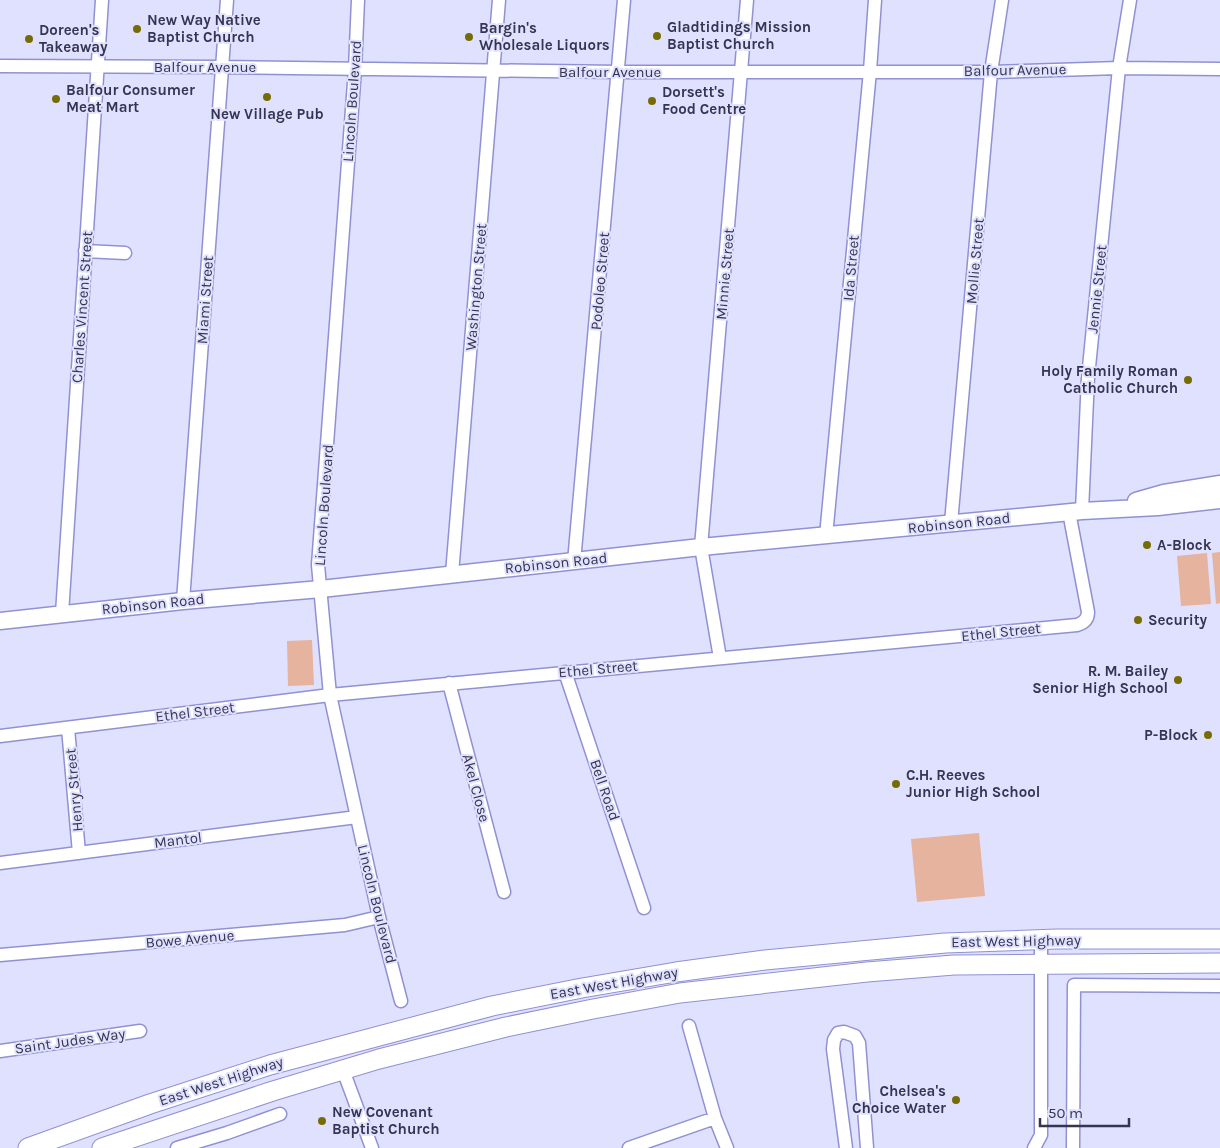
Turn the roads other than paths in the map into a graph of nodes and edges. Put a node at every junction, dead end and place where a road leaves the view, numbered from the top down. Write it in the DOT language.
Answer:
graph roads {
  1 [pos="102,0"];
  2 [pos="227,0"];
  3 [pos="358,0"];
  4 [pos="499,0"];
  5 [pos="624,0"];
  6 [pos="747,0"];
  7 [pos="875,0"];
  8 [pos="1002,0"];
  9 [pos="1130,0"];
  10 [pos="0,66"];
  11 [pos="97,67"];
  12 [pos="222,67"];
  13 [pos="1119,68"];
  14 [pos="355,69"];
  15 [pos="1220,69"];
  16 [pos="494,71"];
  17 [pos="742,71"];
  18 [pos="870,71"];
  19 [pos="619,72"];
  20 [pos="992,72"];
  21 [pos="85,251"];
  22 [pos="125,253"];
  23 [pos="1220,484"];
  24 [pos="1220,500"];
  25 [pos="1112,508"];
  26 [pos="1076,512"];
  27 [pos="951,523"];
  28 [pos="826,536"];
  29 [pos="701,547"];
  30 [pos="574,562"];
  31 [pos="452,574"];
  32 [pos="321,589"];
  33 [pos="183,601"];
  34 [pos="62,614"];
  35 [pos="0,621"];
  36 [pos="720,658"];
  37 [pos="565,672"];
  38 [pos="448,683"];
  39 [pos="330,695"];
  40 [pos="68,728"];
  41 [pos="0,736"];
  42 [pos="357,817"];
  43 [pos="79,853"];
  44 [pos="0,863"];
  45 [pos="504,892"];
  46 [pos="644,908"];
  47 [pos="379,916"];
  48 [pos="1220,939"];
  49 [pos="1040,940"];
  50 [pos="0,955"];
  51 [pos="1041,963"];
  52 [pos="1220,963"];
  53 [pos="1220,986"];
  54 [pos="401,1001"];
  55 [pos="689,1026"];
  56 [pos="140,1031"];
  57 [pos="0,1051"];
  58 [pos="343,1070"];
  59 [pos="280,1114"];
  60 [pos="715,1118"];
  61 [pos="28,1148"];
  62 [pos="102,1148"];
  63 [pos="177,1148"];
  64 [pos="372,1148"];
  65 [pos="629,1148"];
  66 [pos="727,1148"];
  67 [pos="846,1148"];
  68 [pos="866,1148"];
  69 [pos="1034,1148"];
  70 [pos="1073,1148"];
  1 -- 11 [label="street, Charles Vincent Street"];
  2 -- 12 [label="street, Miami Street"];
  3 -- 14 [label="street, Lincoln Boulevard"];
  4 -- 16 [label="street, Washington Street"];
  5 -- 19 [label="street, Podoleo Street"];
  6 -- 17 [label="street, Minnie Street"];
  7 -- 18 [label="street, Ida Street"];
  8 -- 20 [label="street, Mollie Street"];
  9 -- 13 [label="street, Jennie Street"];
  10 -- 11 [label="street, Balfour Avenue"];
  11 -- 12 [label="street, Balfour Avenue"];
  11 -- 21 [label="street, Charles Vincent Street"];
  12 -- 14 [label="street, Balfour Avenue"];
  12 -- 33 [label="street, Miami Street"];
  13 -- 15 [label="street, Balfour Avenue"];
  13 -- 20 [label="street, Balfour Avenue"];
  13 -- 26 [label="street, Jennie Street"];
  14 -- 16 [label="street, Balfour Avenue"];
  14 -- 32 [label="street, Lincoln Boulevard"];
  16 -- 19 [label="street, Balfour Avenue"];
  16 -- 31 [label="street, Washington Street"];
  17 -- 18 [label="street, Balfour Avenue"];
  17 -- 19 [label="street, Balfour Avenue"];
  17 -- 29 [label="street, Minnie Street"];
  18 -- 20 [label="street, Balfour Avenue"];
  18 -- 28 [label="street, Ida Street"];
  19 -- 30 [label="street, Podoleo Street"];
  20 -- 27 [label="street, Mollie Street"];
  21 -- 22 [label="street"];
  21 -- 34 [label="street, Charles Vincent Street"];
  23 -- 25 [label="main road, Robinson Road"];
  24 -- 25 [label="main road, Robinson Road"];
  25 -- 26 [label="main road, Robinson Road"];
  26 -- 27 [label="main road, Robinson Road"];
  26 -- 36 [label="street, Ethel Street"];
  27 -- 28 [label="main road, Robinson Road"];
  28 -- 29 [label="main road, Robinson Road"];
  29 -- 30 [label="main road, Robinson Road"];
  29 -- 36 [label="street, Minnie Street"];
  30 -- 31 [label="main road, Robinson Road"];
  31 -- 32 [label="main road, Robinson Road"];
  32 -- 33 [label="main road, Robinson Road"];
  32 -- 39 [label="street, Lincoln Boulevard"];
  33 -- 34 [label="main road, Robinson Road"];
  34 -- 35 [label="main road, Robinson Road"];
  36 -- 37 [label="street, Ethel Street"];
  37 -- 38 [label="street, Ethel Street"];
  37 -- 46 [label="street, Bell Road"];
  38 -- 39 [label="street, Ethel Street"];
  38 -- 45 [label="street, Akel Close"];
  39 -- 40 [label="street, Ethel Street"];
  39 -- 42 [label="street, Lincoln Boulevard"];
  40 -- 41 [label="street, Ethel Street"];
  40 -- 43 [label="street, Henry Street"];
  42 -- 43 [label="street, Mantol"];
  42 -- 47 [label="street, Lincoln Boulevard"];
  43 -- 44 [label="street, Mantol"];
  47 -- 50 [label="street, Bowe Avenue"];
  47 -- 54 [label="street, Lincoln Boulevard"];
  48 -- 49 [label="highway, East West Highway"];
  49 -- 51 [label="street"];
  49 -- 61 [label="highway, East West Highway"];
  51 -- 52 [label="highway, East West Highway"];
  51 -- 58 [label="highway, East West Highway"];
  51 -- 69 [label="street"];
  53 -- 70 [label="street"];
  55 -- 60 [label="street"];
  56 -- 57 [label="street, Saint Judes Way"];
  58 -- 62 [label="highway, East West Highway"];
  58 -- 64 [label="street"];
  59 -- 63 [label="street"];
  60 -- 65 [label="street"];
  60 -- 66 [label="street"];
  67 -- 68 [label="street"];
}
